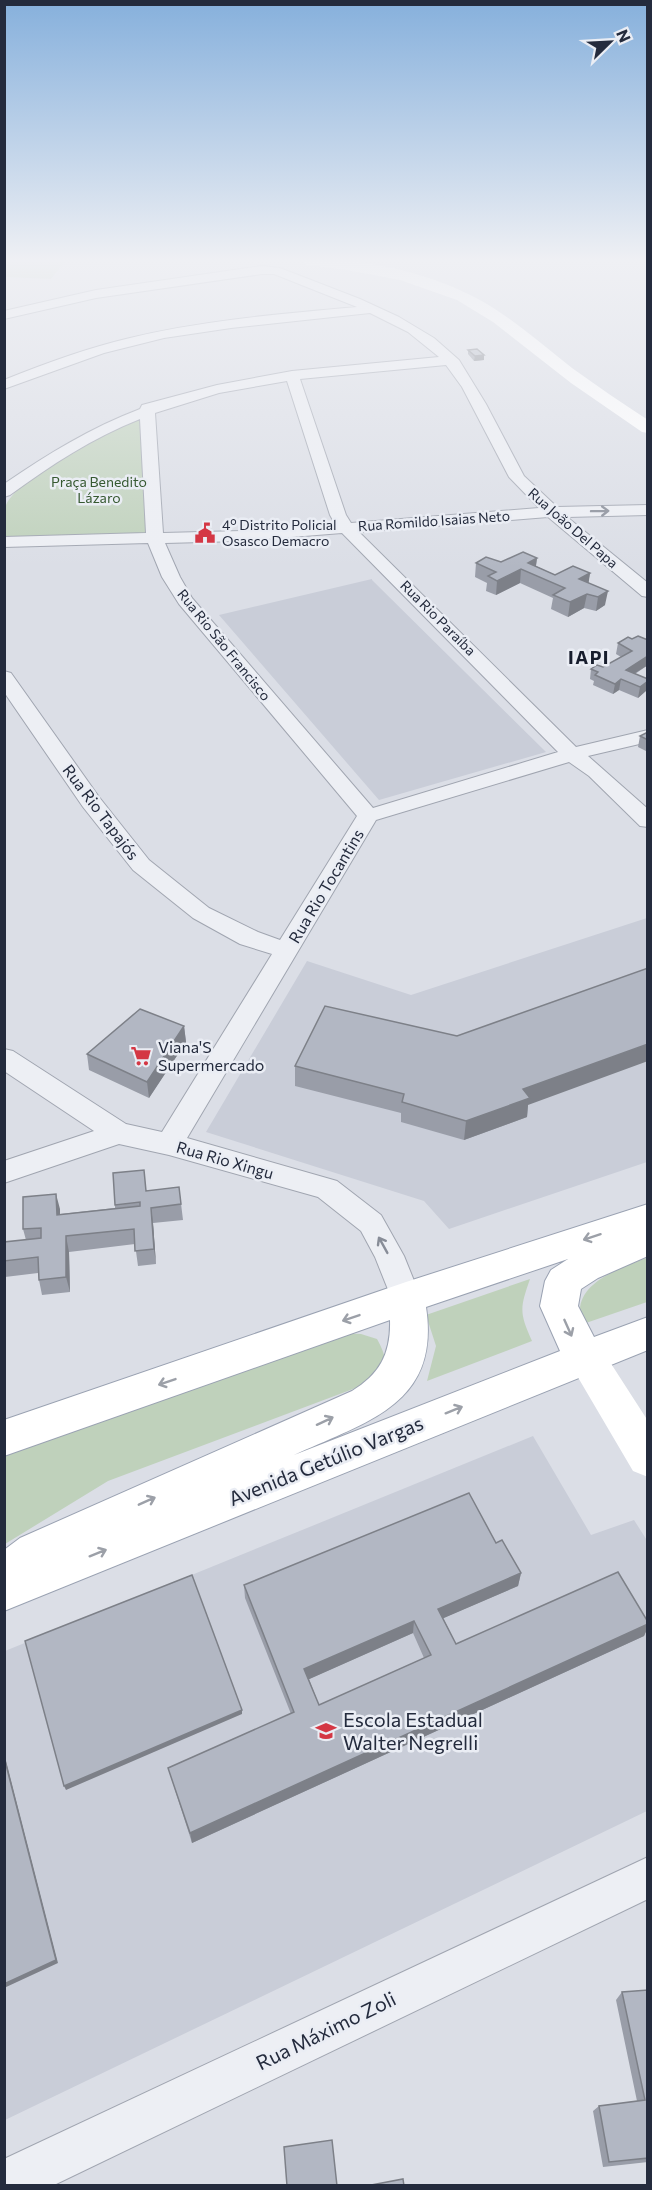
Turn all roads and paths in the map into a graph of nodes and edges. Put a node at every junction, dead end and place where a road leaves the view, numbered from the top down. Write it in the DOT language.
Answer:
graph roads {
  1 [pos="61,363"];
  2 [pos="418,363"];
  3 [pos="454,363"];
  4 [pos="556,363"];
  5 [pos="292,375"];
  6 [pos="4,385"];
  7 [pos="147,408"];
  8 [pos="648,428"];
  9 [pos="4,492"];
  10 [pos="648,510"];
  11 [pos="552,512"];
  12 [pos="346,528"];
  13 [pos="155,540"];
  14 [pos="4,542"];
  15 [pos="648,592"];
  16 [pos="4,677"];
  17 [pos="648,736"];
  18 [pos="572,754"];
  19 [pos="368,816"];
  20 [pos="648,821"];
  21 [pos="288,951"];
  22 [pos="4,1058"];
  23 [pos="118,1133"];
  24 [pos="170,1144"];
  25 [pos="4,1172"];
  26 [pos="648,1218"];
  27 [pos="648,1240"];
  28 [pos="406,1298"];
  29 [pos="648,1333"];
  30 [pos="585,1357"];
  31 [pos="4,1438"];
  32 [pos="648,1458"];
  33 [pos="4,1578"];
  34 [pos="4,1590"];
  35 [pos="648,1877"];
  36 [pos="4,2184"];
  1 -- 6 [label="street"];
  2 -- 5 [label="street"];
  3 -- 11 [label="street, Rua João Del Papa"];
  4 -- 8 [label="main road"];
  5 -- 7 [label="street"];
  5 -- 12 [label="street, Rua Rio Paraíba"];
  7 -- 9 [label="street"];
  7 -- 13 [label="street, Rua Rio São Francisco"];
  11 -- 10 [label="street, Rua Romildo Isaias Neto, one-way"];
  11 -- 12 [label="street, Rua Romildo Isaias Neto"];
  11 -- 15 [label="street, Rua João Del Papa"];
  12 -- 13 [label="street, Rua Romildo Isaias Neto"];
  12 -- 18 [label="street, Rua Rio Paraíba"];
  13 -- 14 [label="street, Rua Romildo Isaias Neto"];
  13 -- 19 [label="street, Rua Rio São Francisco"];
  16 -- 21 [label="street, Rua Rio Tapajós"];
  17 -- 18 [label="street, Rua Rio Tocantins"];
  18 -- 19 [label="street, Rua Rio Tocantins"];
  18 -- 20 [label="street, Rua Rio Paraíba"];
  19 -- 21 [label="street, Rua Rio Tocantins"];
  21 -- 24 [label="street, Rua Rio Tocantins"];
  22 -- 23 [label="street, Rua Rio Xingu"];
  23 -- 24 [label="street, Rua Rio Xingu"];
  23 -- 25 [label="street"];
  28 -- 24 [label="street, Rua Rio Xingu, one-way"];
  26 -- 28 [label="main road, one-way"];
  27 -- 30 [label="main road, one-way"];
  28 -- 31 [label="main road, one-way"];
  33 -- 28 [label="main road, one-way"];
  29 -- 30 [label="main road, Avenida Getúlio Vargas"];
  30 -- 32 [label="main road"];
  34 -- 30 [label="main road, Avenida Getúlio Vargas, one-way"];
  35 -- 36 [label="street, Rua Máximo Zoli"];
}
